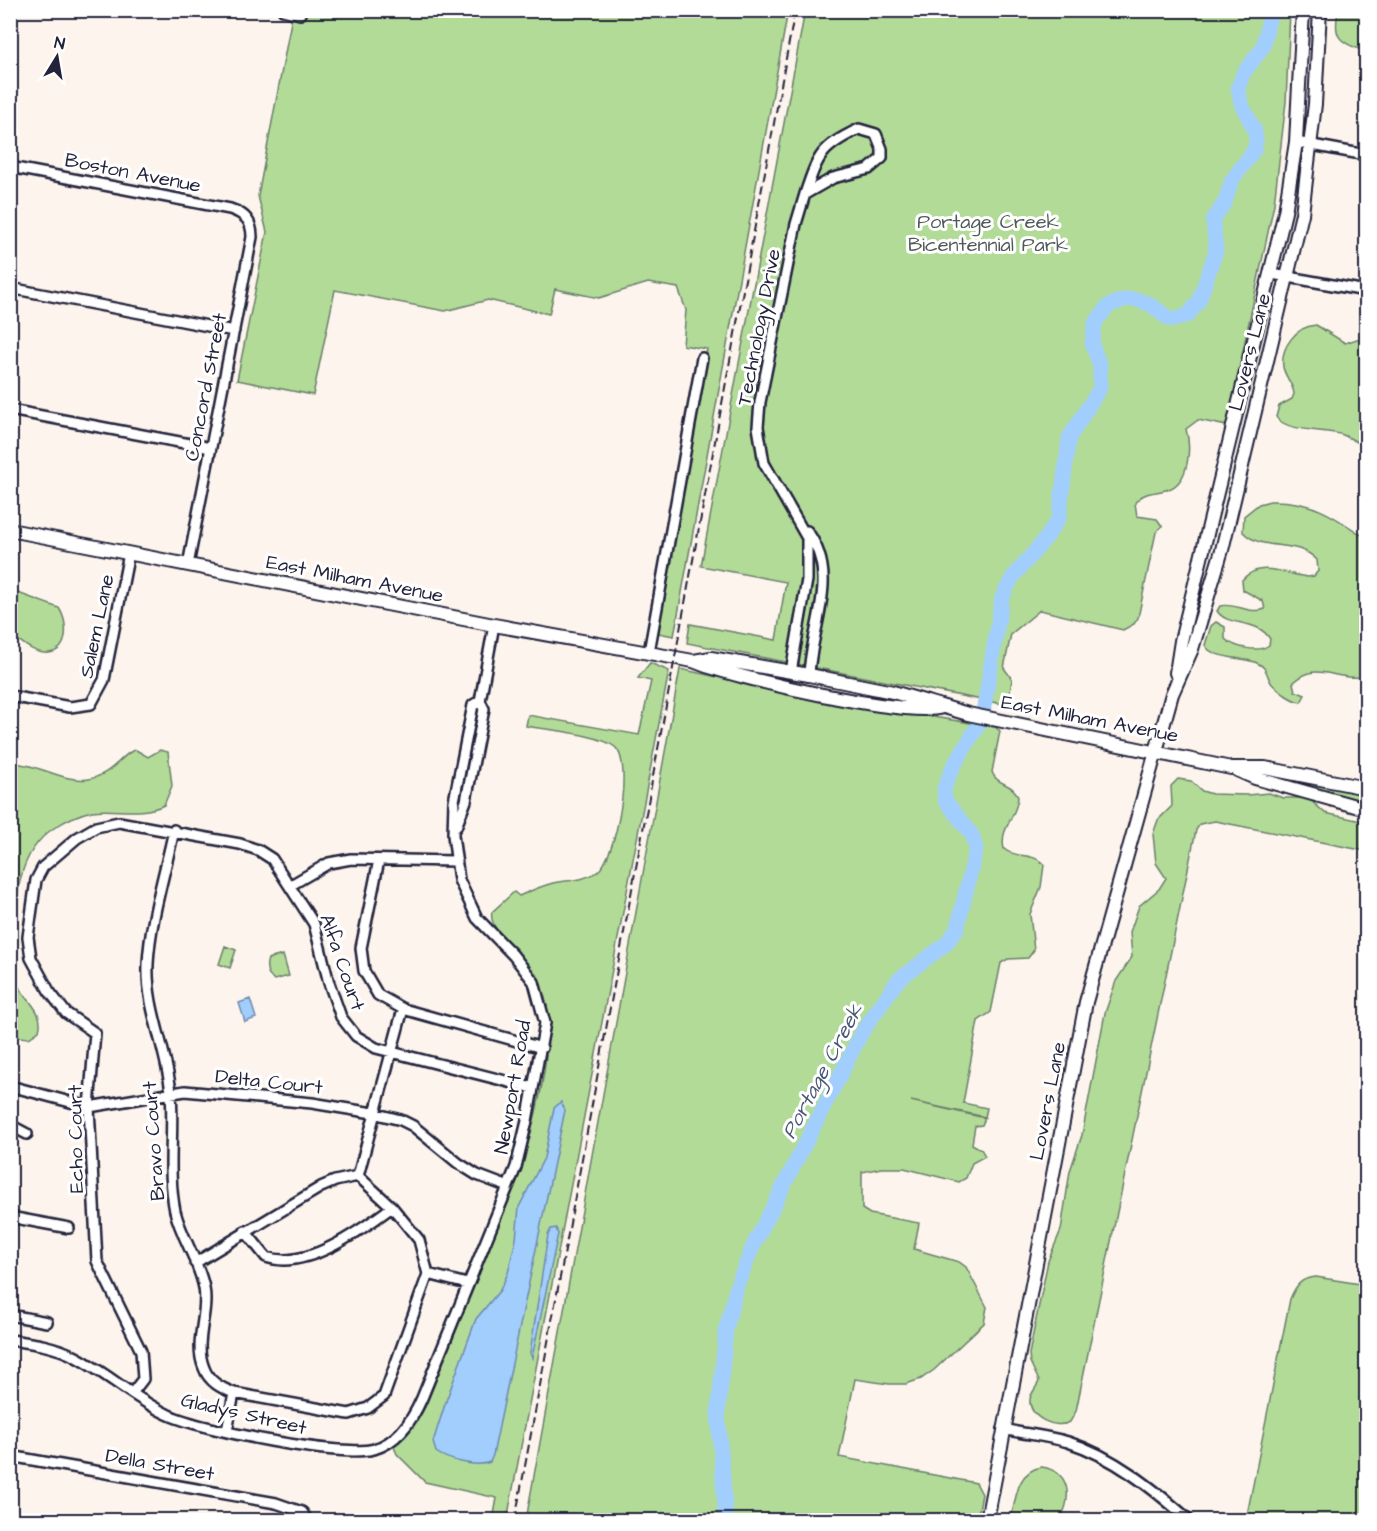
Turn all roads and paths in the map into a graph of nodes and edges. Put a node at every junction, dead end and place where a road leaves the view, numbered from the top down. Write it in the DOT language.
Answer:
graph roads {
  1 [pos="283,10"];
  2 [pos="1303,10"];
  3 [pos="1320,10"];
  4 [pos="300,14"];
  5 [pos="1296,142"];
  6 [pos="1311,145"];
  7 [pos="1366,155"];
  8 [pos="10,167"];
  9 [pos="805,194"];
  10 [pos="247,218"];
  11 [pos="1272,274"];
  12 [pos="1288,277"];
  13 [pos="10,288"];
  14 [pos="1366,291"];
  15 [pos="234,331"];
  16 [pos="702,358"];
  17 [pos="10,410"];
  18 [pos="211,448"];
  19 [pos="795,515"];
  20 [pos="10,530"];
  21 [pos="129,553"];
  22 [pos="188,565"];
  23 [pos="803,602"];
  24 [pos="822,605"];
  25 [pos="494,625"];
  26 [pos="649,652"];
  27 [pos="693,661"];
  28 [pos="791,672"];
  29 [pos="809,675"];
  30 [pos="1172,694"];
  31 [pos="10,696"];
  32 [pos="942,707"];
  33 [pos="1156,751"];
  34 [pos="1231,768"];
  35 [pos="1366,788"];
  36 [pos="1366,809"];
  37 [pos="174,830"];
  38 [pos="379,860"];
  39 [pos="455,861"];
  40 [pos="291,885"];
  41 [pos="403,1009"];
  42 [pos="542,1048"];
  43 [pos="391,1050"];
  44 [pos="10,1086"];
  45 [pos="533,1088"];
  46 [pos="171,1093"];
  47 [pos="89,1107"];
  48 [pos="373,1113"];
  49 [pos="10,1125"];
  50 [pos="27,1134"];
  51 [pos="358,1176"];
  52 [pos="506,1186"];
  53 [pos="392,1207"];
  54 [pos="10,1217"];
  55 [pos="69,1228"];
  56 [pos="245,1231"];
  57 [pos="195,1263"];
  58 [pos="428,1274"];
  59 [pos="467,1284"];
  60 [pos="10,1315"];
  61 [pos="47,1322"];
  62 [pos="10,1340"];
  63 [pos="133,1392"];
  64 [pos="234,1393"];
  65 [pos="408,1423"];
  66 [pos="1003,1429"];
  67 [pos="227,1431"];
  68 [pos="10,1456"];
  69 [pos="304,1516"];
  70 [pos="987,1521"];
  71 [pos="1189,1521"];
  1 -- 4 [label="street"];
  2 -- 5 [label="street, Lovers Lane"];
  3 -- 6 [label="street, Lovers Lane"];
  5 -- 6 [label="street"];
  5 -- 11 [label="street, Lovers Lane"];
  6 -- 7 [label="street"];
  6 -- 12 [label="street, Lovers Lane"];
  8 -- 10 [label="street, Boston Avenue"];
  9 -- 9 [label="street, Technology Drive"];
  9 -- 19 [label="street, Technology Drive"];
  10 -- 15 [label="street, Concord Street"];
  11 -- 12 [label="street"];
  11 -- 30 [label="street, Lovers Lane"];
  12 -- 14 [label="street"];
  12 -- 30 [label="street, Lovers Lane"];
  13 -- 15 [label="street"];
  15 -- 18 [label="street, Concord Street"];
  16 -- 26 [label="street"];
  17 -- 18 [label="street"];
  18 -- 22 [label="street, Concord Street"];
  19 -- 23 [label="street, Technology Drive"];
  19 -- 24 [label="street"];
  20 -- 21 [label="street, East Milham Avenue"];
  21 -- 22 [label="street, East Milham Avenue"];
  21 -- 31 [label="street, Salem Lane"];
  22 -- 25 [label="street, East Milham Avenue"];
  23 -- 24 [label="street"];
  23 -- 28 [label="street, Technology Drive"];
  24 -- 29 [label="street"];
  25 -- 26 [label="street, East Milham Avenue"];
  25 -- 39 [label="street, Newport Road"];
  26 -- 27 [label="street, East Milham Avenue"];
  27 -- 28 [label="street, East Milham Avenue"];
  27 -- 32 [label="street, East Milham Avenue"];
  28 -- 29 [label="street, East Milham Avenue"];
  29 -- 32 [label="street, East Milham Avenue"];
  30 -- 33 [label="street, Lovers Lane"];
  32 -- 33 [label="street, East Milham Avenue"];
  33 -- 34 [label="street, East Milham Avenue"];
  33 -- 66 [label="street, Lovers Lane"];
  34 -- 35 [label="street, East Milham Avenue"];
  34 -- 36 [label="street, East Milham Avenue"];
  37 -- 40 [label="street, Alfa Court"];
  37 -- 46 [label="street, Bravo Court"];
  37 -- 47 [label="street, Echo Court"];
  38 -- 39 [label="street"];
  38 -- 40 [label="street"];
  38 -- 41 [label="street, Alfa Court"];
  39 -- 42 [label="street, Newport Road"];
  40 -- 43 [label="street, Alfa Court"];
  41 -- 42 [label="street, Alfa Court"];
  41 -- 43 [label="street"];
  42 -- 45 [label="street, Newport Road"];
  43 -- 45 [label="street, Alfa Court"];
  43 -- 48 [label="street"];
  44 -- 47 [label="street, Delta Court"];
  45 -- 52 [label="street, Newport Road"];
  46 -- 47 [label="street, Delta Court"];
  46 -- 48 [label="street, Delta Court"];
  46 -- 57 [label="street, Bravo Court"];
  47 -- 63 [label="street, Echo Court"];
  48 -- 51 [label="street"];
  48 -- 52 [label="street, Delta Court"];
  49 -- 50 [label="street"];
  51 -- 53 [label="street"];
  51 -- 56 [label="street"];
  52 -- 59 [label="street, Newport Road"];
  53 -- 56 [label="street"];
  53 -- 58 [label="street"];
  54 -- 55 [label="street"];
  56 -- 57 [label="street"];
  57 -- 64 [label="street, Bravo Court"];
  58 -- 59 [label="street"];
  58 -- 64 [label="street, Gladys Street"];
  59 -- 65 [label="street, Newport Road"];
  60 -- 61 [label="street"];
  62 -- 63 [label="street, Gladys Street"];
  63 -- 67 [label="street, Gladys Street"];
  64 -- 67 [label="street"];
  65 -- 67 [label="street, Gladys Street"];
  66 -- 70 [label="street, Lovers Lane"];
  66 -- 71 [label="street"];
  68 -- 69 [label="street, Della Street"];
}
